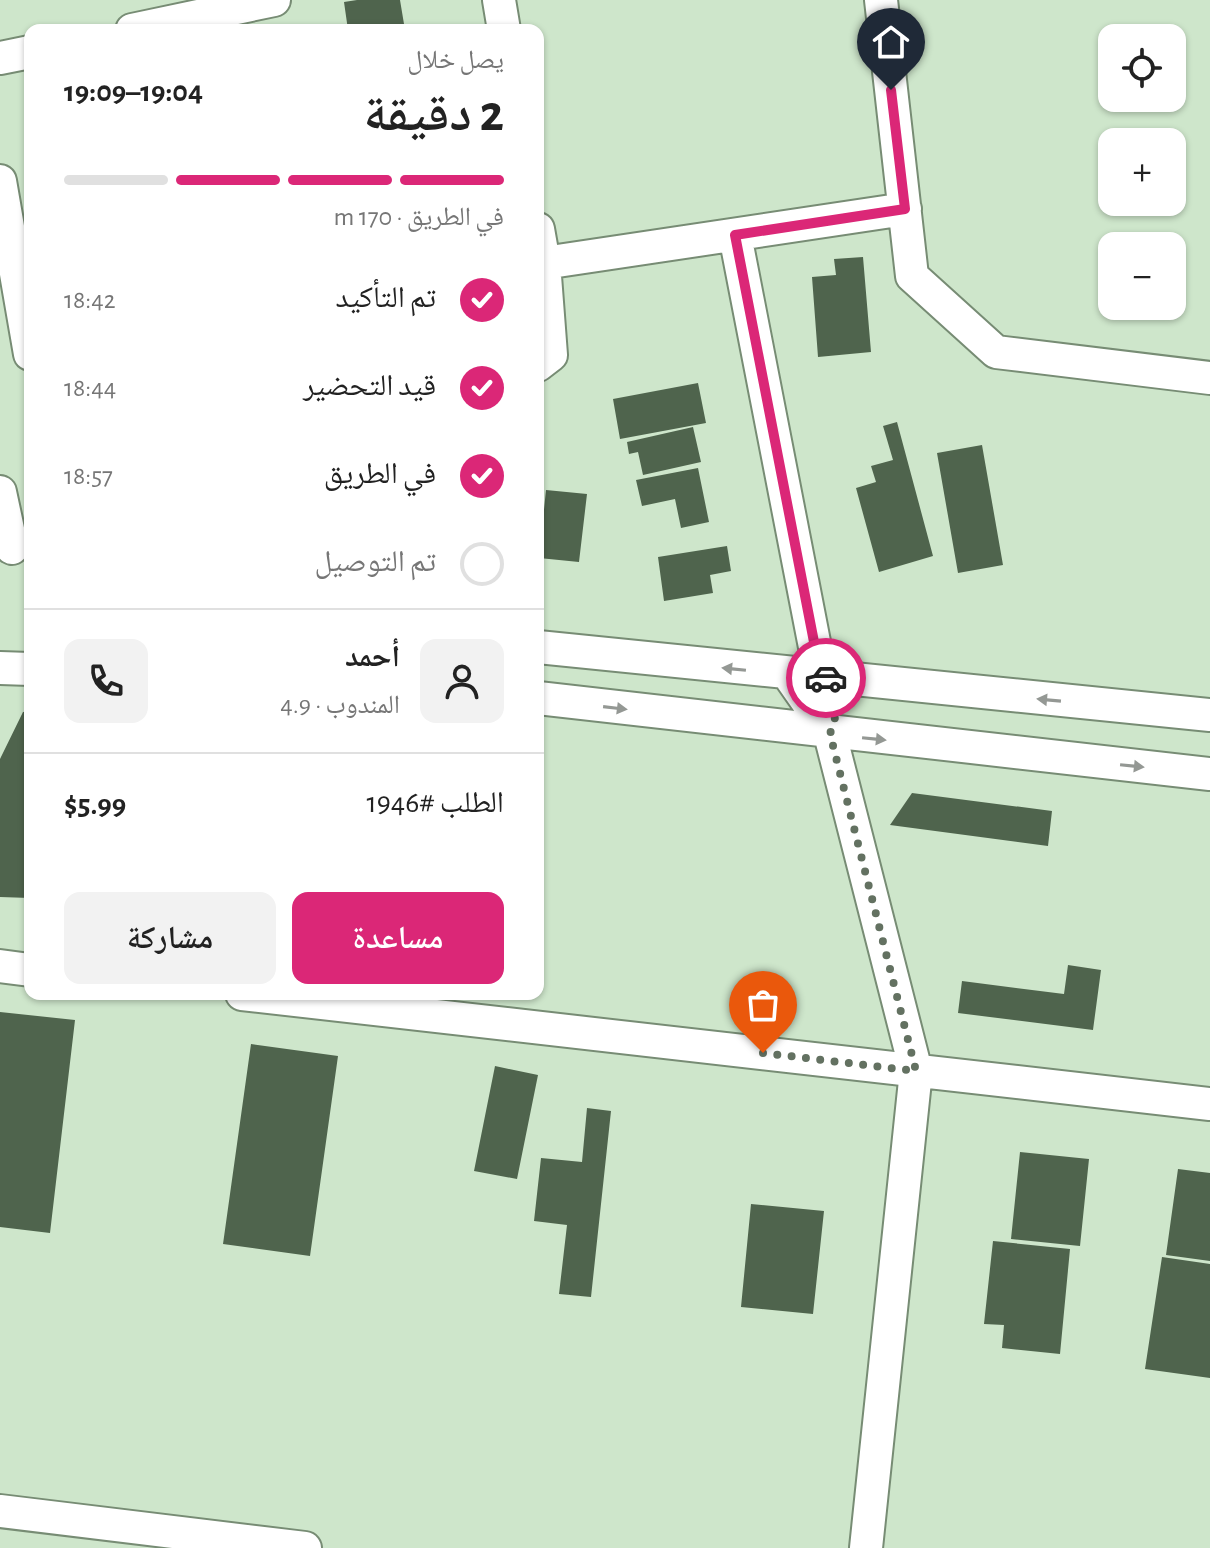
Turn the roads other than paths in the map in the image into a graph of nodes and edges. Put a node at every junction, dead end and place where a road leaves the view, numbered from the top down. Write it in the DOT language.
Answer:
graph roads {
  1 [pos="274,0"];
  2 [pos="499,0"];
  3 [pos="881,0"];
  4 [pos="181,17"];
  5 [pos="155,24"];
  6 [pos="503,24"];
  7 [pos="24,53"];
  8 [pos="0,58"];
  9 [pos="0,181"];
  10 [pos="905,209"];
  11 [pos="735,235"];
  12 [pos="544,263"];
  13 [pos="24,319"];
  14 [pos="544,360"];
  15 [pos="1210,378"];
  16 [pos="0,492"];
  17 [pos="14,549"];
  18 [pos="544,648"];
  19 [pos="0,668"];
  20 [pos="24,669"];
  21 [pos="788,674"];
  22 [pos="834,679"];
  23 [pos="544,699"];
  24 [pos="1210,715"];
  25 [pos="830,734"];
  26 [pos="1210,774"];
  27 [pos="0,966"];
  28 [pos="24,969"];
  29 [pos="295,1000"];
  30 [pos="916,1071"];
  31 [pos="1210,1104"];
  32 [pos="0,1511"];
  33 [pos="305,1548"];
  34 [pos="866,1548"];
  1 -- 4 [label="street"];
  2 -- 6 [label="street"];
  3 -- 10 [label="street"];
  4 -- 5 [label="street"];
  7 -- 8 [label="street"];
  9 -- 13 [label="street"];
  10 -- 11 [label="street"];
  10 -- 15 [label="street"];
  11 -- 12 [label="street"];
  11 -- 22 [label="street"];
  12 -- 14 [label="street"];
  16 -- 17 [label="street"];
  21 -- 18 [label="street, one-way"];
  19 -- 20 [label="street"];
  21 -- 22 [label="street"];
  21 -- 25 [label="street"];
  24 -- 22 [label="street, one-way"];
  22 -- 25 [label="street"];
  23 -- 25 [label="street, one-way"];
  25 -- 26 [label="street, one-way"];
  25 -- 30 [label="street"];
  27 -- 28 [label="street"];
  29 -- 30 [label="street"];
  30 -- 31 [label="street"];
  30 -- 34 [label="street"];
  32 -- 33 [label="street"];
}
